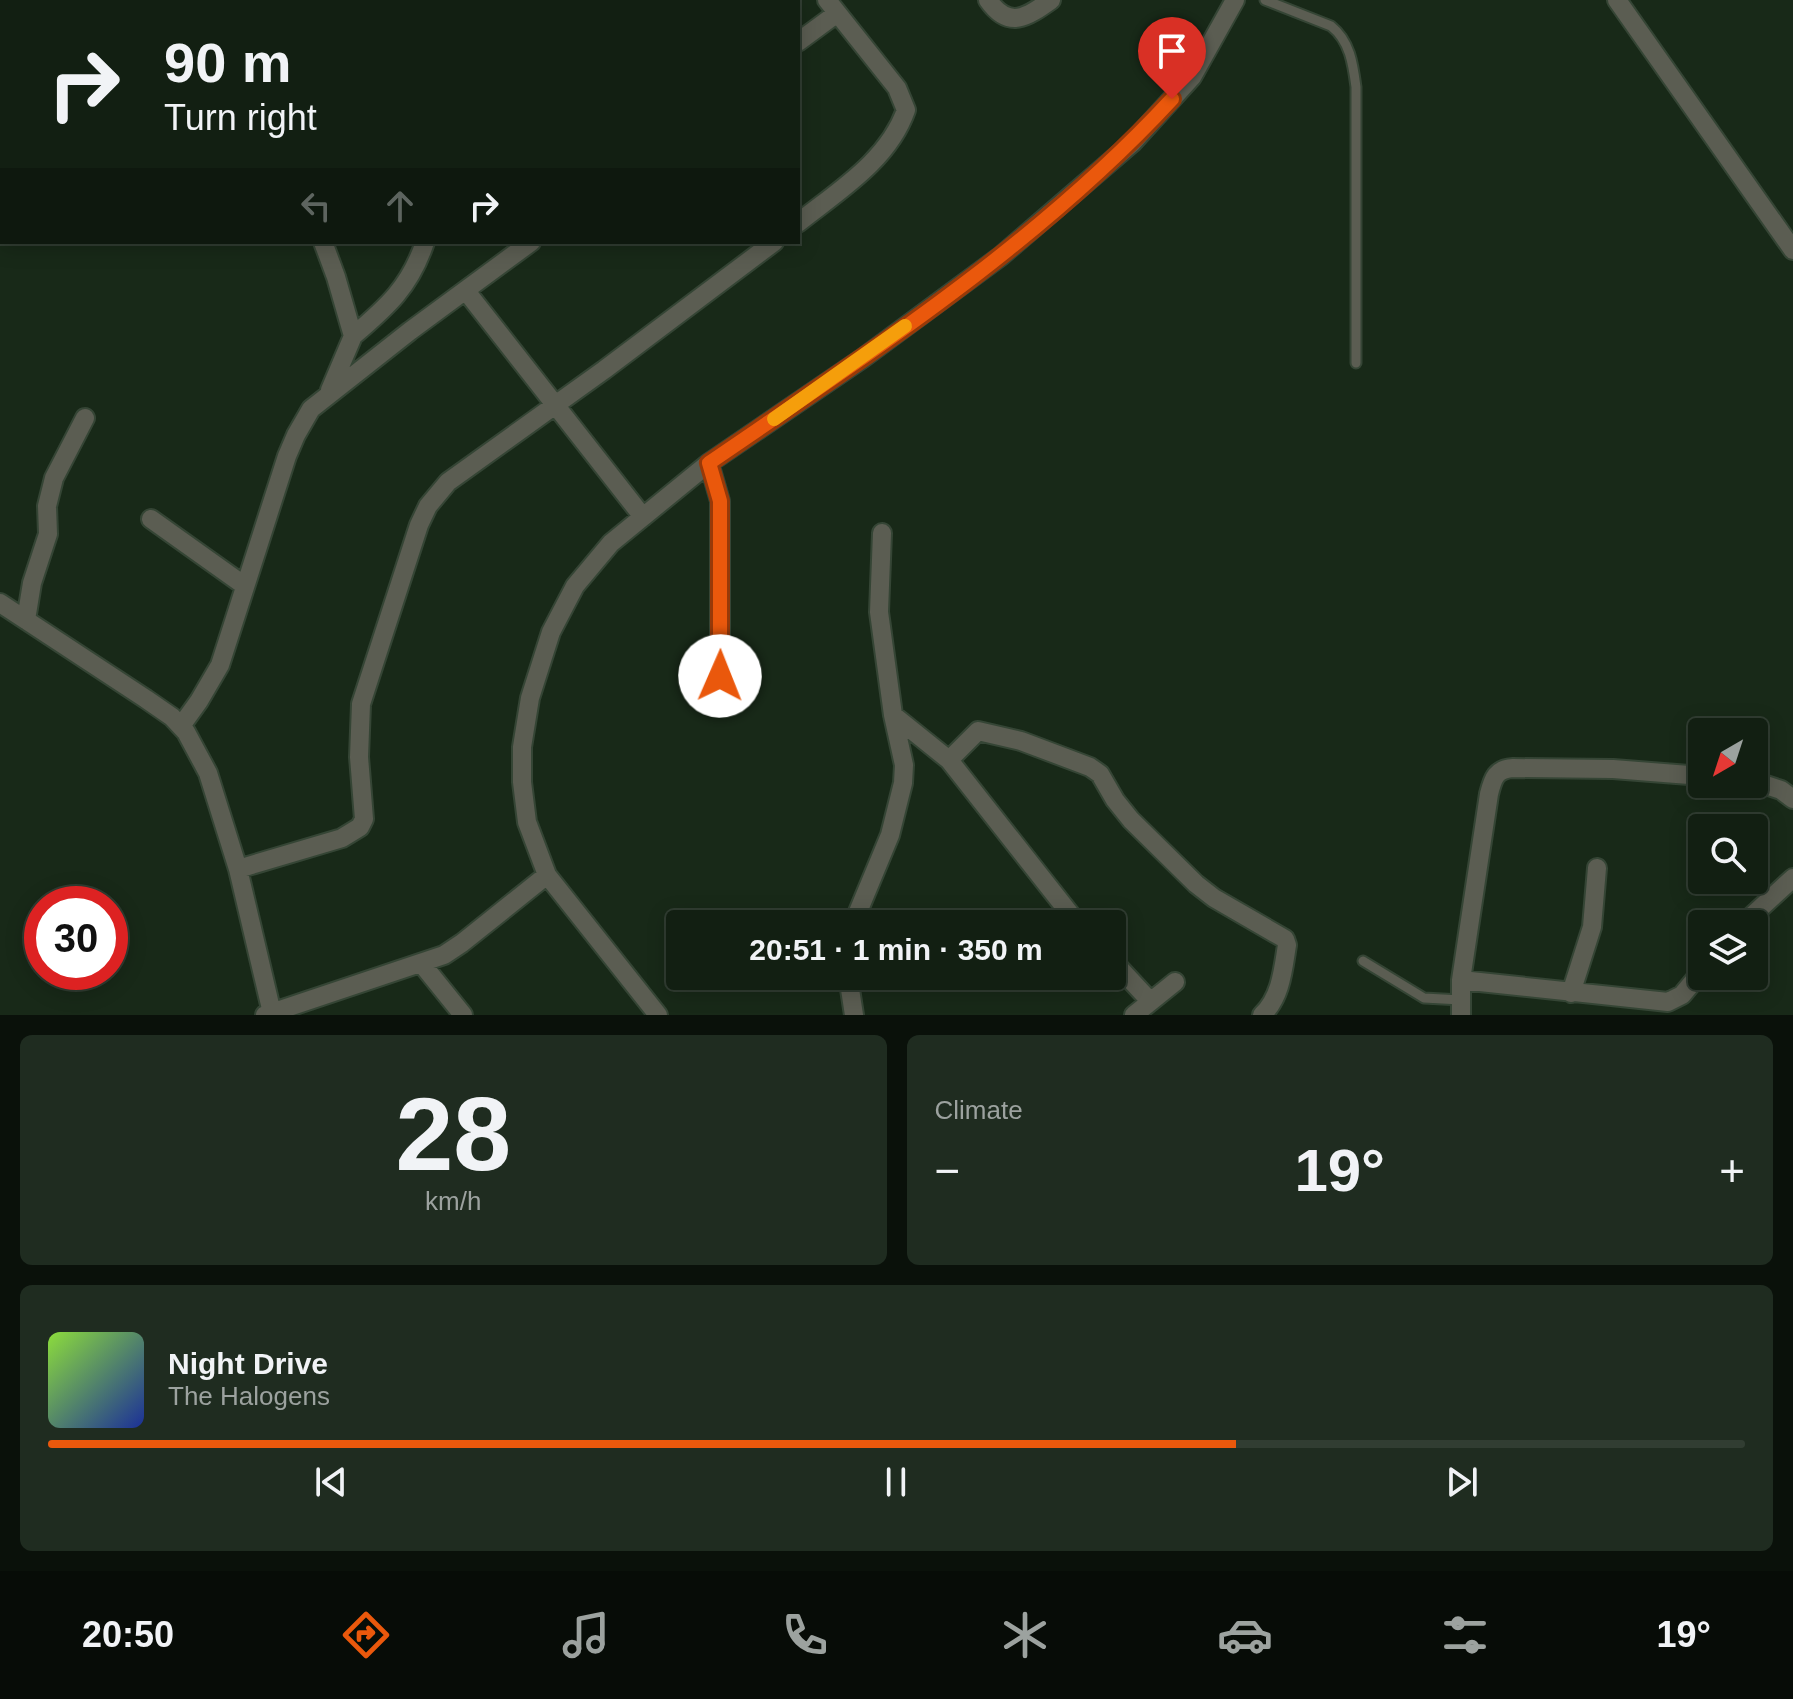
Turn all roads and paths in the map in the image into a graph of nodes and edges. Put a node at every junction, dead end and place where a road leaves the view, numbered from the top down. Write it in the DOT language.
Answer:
graph roads {
  1 [pos="988,0"];
  2 [pos="1051,0"];
  3 [pos="1235,0"];
  4 [pos="1265,0"];
  5 [pos="1617,0"];
  6 [pos="832,7"];
  7 [pos="800,40"];
  8 [pos="800,221"];
  9 [pos="324,244"];
  10 [pos="424,244"];
  11 [pos="528,244"];
  12 [pos="771,244"];
  13 [pos="1793,250"];
  14 [pos="466,291"];
  15 [pos="353,336"];
  16 [pos="1356,363"];
  17 [pos="330,393"];
  18 [pos="554,404"];
  19 [pos="85,418"];
  20 [pos="709,463"];
  21 [pos="643,517"];
  22 [pos="151,519"];
  23 [pos="882,533"];
  24 [pos="245,586"];
  25 [pos="0,603"];
  26 [pos="26,620"];
  27 [pos="720,676"];
  28 [pos="893,715"];
  29 [pos="181,726"];
  30 [pos="949,760"];
  31 [pos="1688,775"];
  32 [pos="1768,786"];
  33 [pos="1793,799"];
  34 [pos="1597,868"];
  35 [pos="238,869"];
  36 [pos="547,875"];
  37 [pos="1793,878"];
  38 [pos="859,910"];
  39 [pos="1067,910"];
  40 [pos="1758,910"];
  41 [pos="1363,961"];
  42 [pos="422,964"];
  43 [pos="1126,975"];
  44 [pos="1461,980"];
  45 [pos="1175,982"];
  46 [pos="1688,988"];
  47 [pos="850,990"];
  48 [pos="1571,993"];
  49 [pos="1150,1001"];
  50 [pos="1461,1007"];
  51 [pos="268,1014"];
  52 [pos="463,1015"];
  53 [pos="658,1015"];
  54 [pos="854,1015"];
  55 [pos="1134,1015"];
  56 [pos="1262,1015"];
  1 -- 2 [label="street"];
  3 -- 20 [label="street"];
  4 -- 16 [label="lane"];
  5 -- 13 [label="street"];
  6 -- 7 [label="street"];
  6 -- 8 [label="street"];
  9 -- 15 [label="street"];
  10 -- 15 [label="street"];
  11 -- 14 [label="street"];
  12 -- 18 [label="street"];
  14 -- 17 [label="street"];
  14 -- 18 [label="street"];
  15 -- 17 [label="street"];
  17 -- 24 [label="street"];
  18 -- 21 [label="street"];
  18 -- 35 [label="street"];
  19 -- 26 [label="street"];
  20 -- 21 [label="street"];
  20 -- 27 [label="street"];
  21 -- 36 [label="street"];
  22 -- 24 [label="street"];
  23 -- 28 [label="street"];
  24 -- 29 [label="street"];
  25 -- 26 [label="street"];
  26 -- 29 [label="street"];
  28 -- 30 [label="street"];
  28 -- 38 [label="street"];
  29 -- 35 [label="street"];
  30 -- 39 [label="street"];
  30 -- 56 [label="street"];
  31 -- 44 [label="street"];
  32 -- 33 [label="street"];
  34 -- 48 [label="street"];
  35 -- 51 [label="street"];
  36 -- 42 [label="street"];
  36 -- 53 [label="street"];
  37 -- 40 [label="street"];
  41 -- 50 [label="lane"];
  42 -- 51 [label="street"];
  42 -- 52 [label="street"];
  43 -- 49 [label="street"];
  44 -- 48 [label="street"];
  44 -- 50 [label="street"];
  45 -- 49 [label="street"];
  46 -- 48 [label="street"];
  47 -- 54 [label="street"];
  49 -- 55 [label="street"];
}
